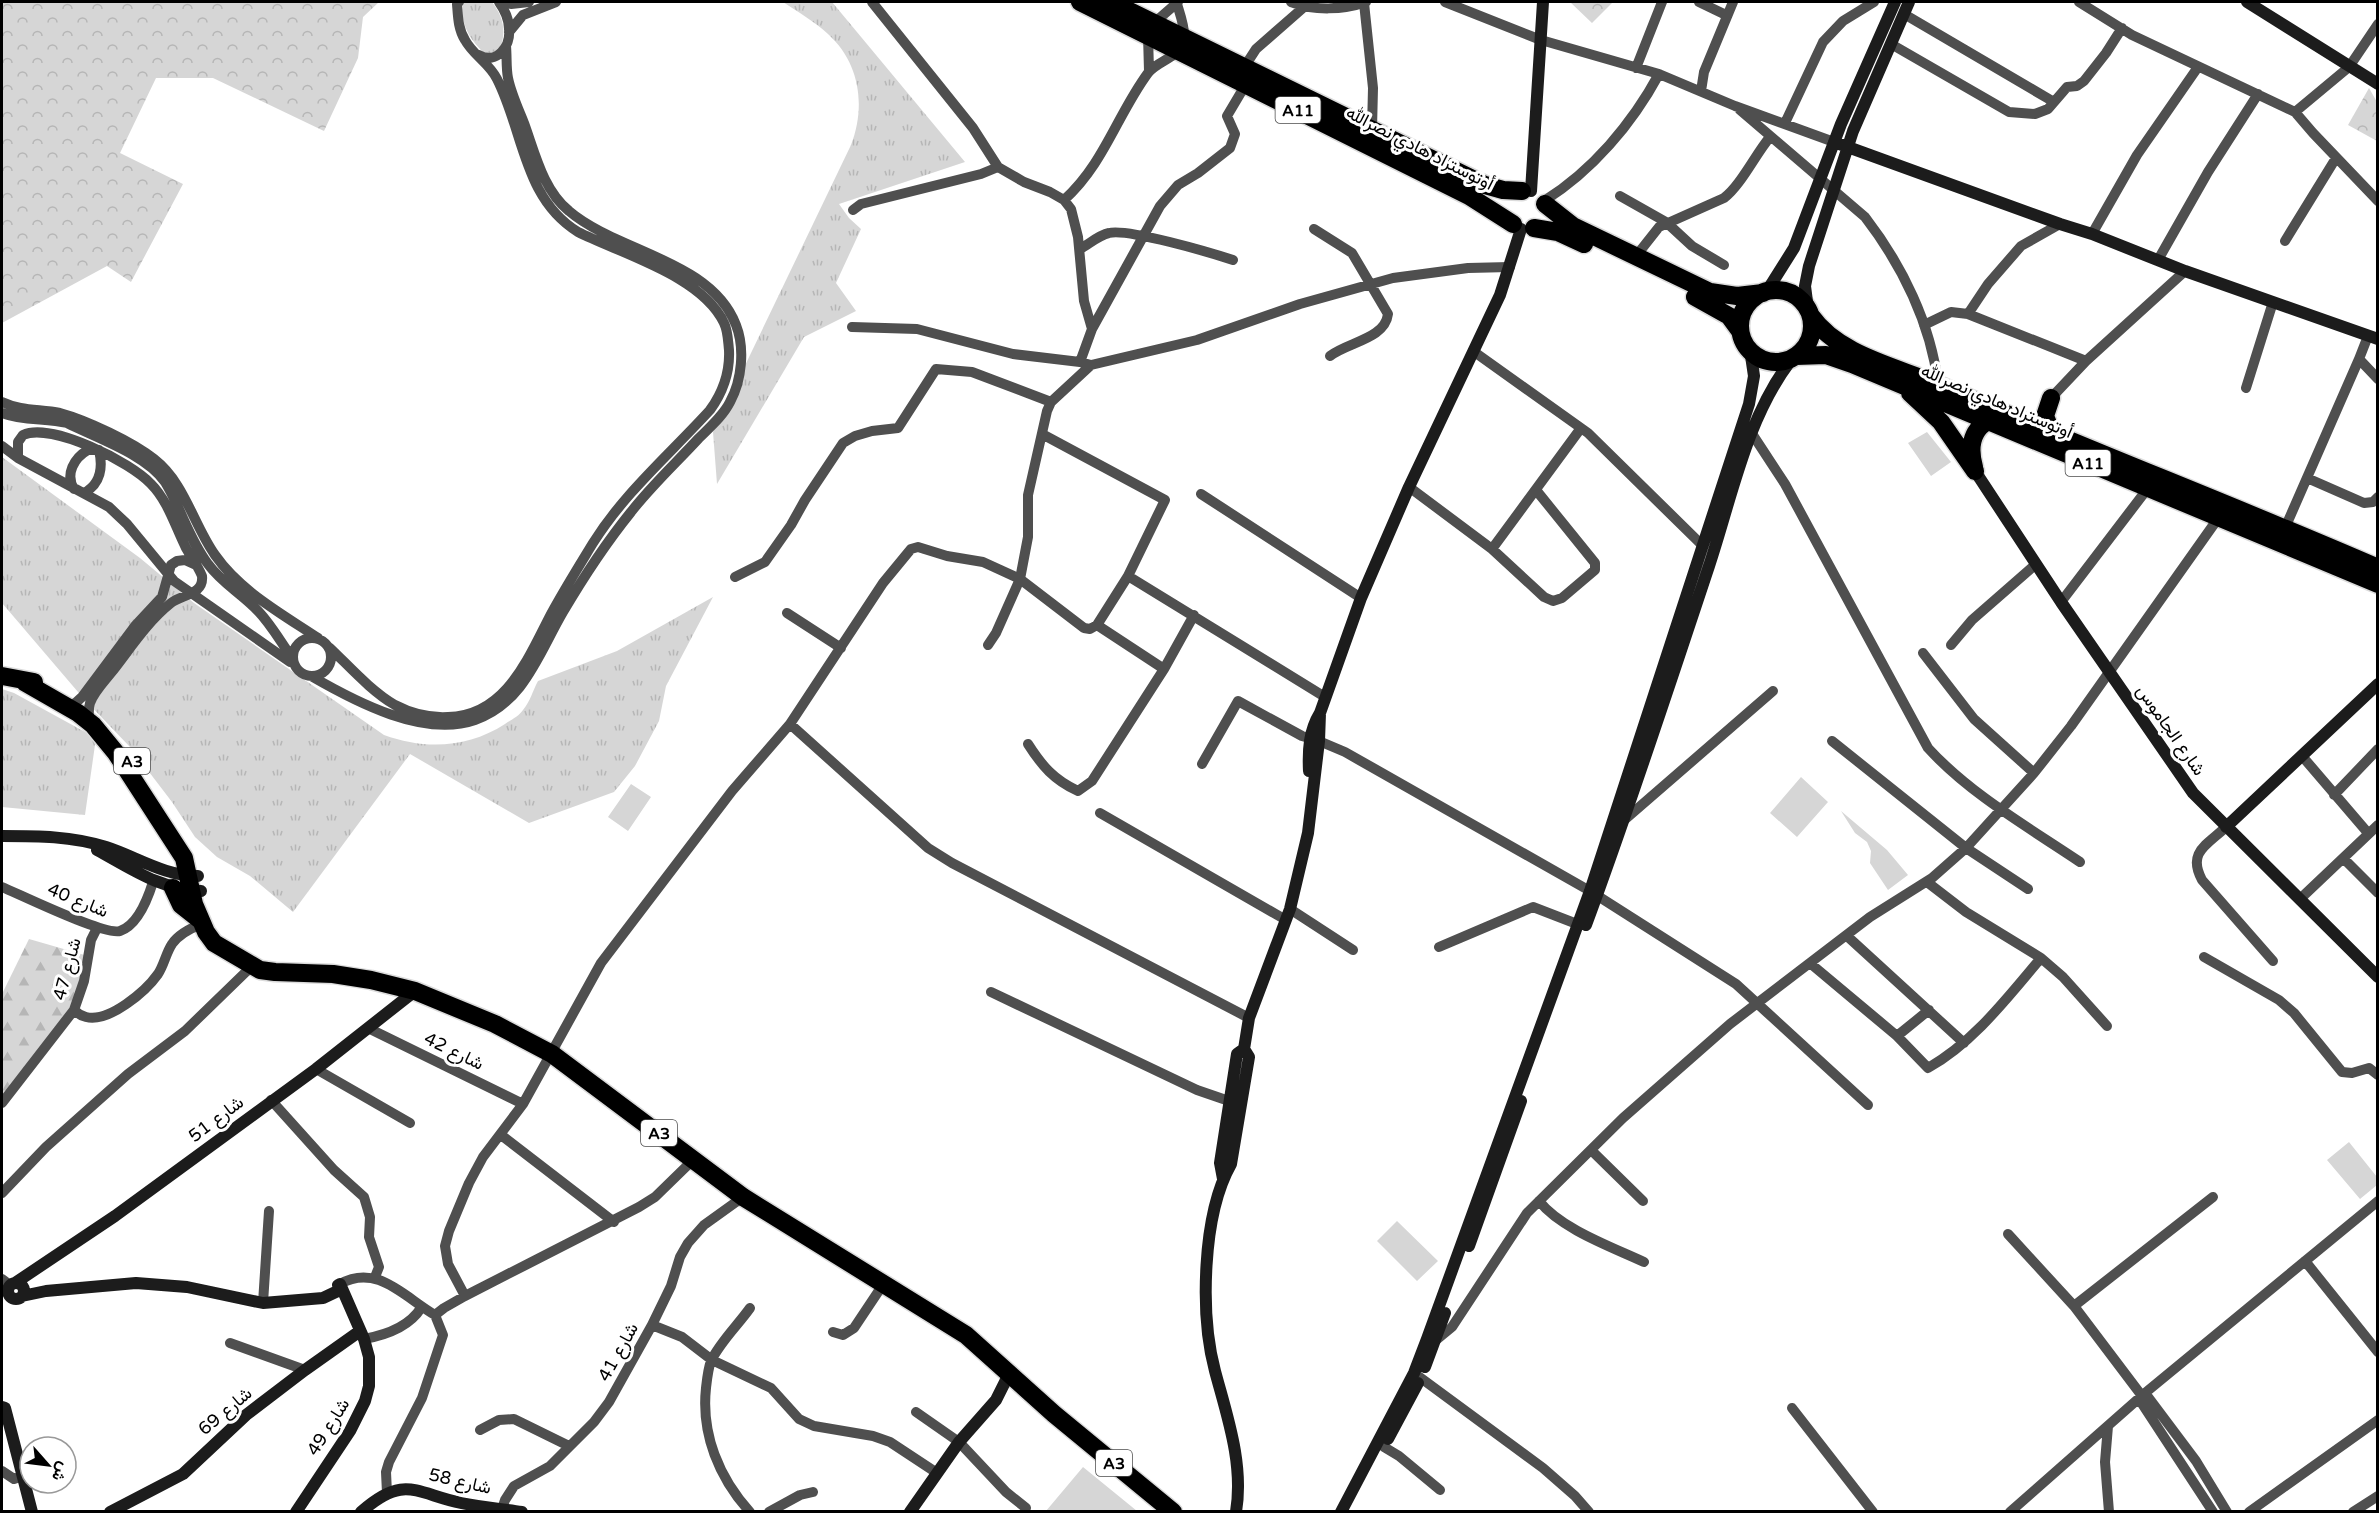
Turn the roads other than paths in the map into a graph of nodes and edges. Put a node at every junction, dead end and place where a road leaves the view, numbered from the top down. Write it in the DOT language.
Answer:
graph roads {
  1 [pos="458,2"];
  2 [pos="501,2"];
  3 [pos="528,2"];
  4 [pos="556,2"];
  5 [pos="872,2"];
  6 [pos="1080,2"];
  7 [pos="1110,2"];
  8 [pos="1291,2"];
  9 [pos="1365,2"];
  10 [pos="1445,2"];
  11 [pos="1544,2"];
  12 [pos="1662,2"];
  13 [pos="1699,2"];
  14 [pos="1733,2"];
  15 [pos="1874,2"];
  16 [pos="1895,2"];
  17 [pos="1909,2"];
  18 [pos="2079,2"];
  19 [pos="2247,2"];
  20 [pos="1178,3"];
  21 [pos="1304,7"];
  22 [pos="1904,14"];
  23 [pos="1726,15"];
  24 [pos="2378,24"];
  25 [pos="2122,28"];
  26 [pos="1151,29"];
  27 [pos="509,32"];
  28 [pos="1541,40"];
  29 [pos="1182,44"];
  30 [pos="1891,44"];
  31 [pos="506,46"];
  32 [pos="479,55"];
  33 [pos="2198,67"];
  34 [pos="2349,67"];
  35 [pos="1636,68"];
  36 [pos="1149,71"];
  37 [pos="1659,74"];
  38 [pos="1245,75"];
  39 [pos="2378,84"];
  40 [pos="1701,91"];
  41 [pos="2258,94"];
  42 [pos="2054,102"];
  43 [pos="1735,106"];
  44 [pos="2295,111"];
  45 [pos="1785,123"];
  46 [pos="1372,129"];
  47 [pos="1770,137"];
  48 [pos="1834,142"];
  49 [pos="1847,147"];
  50 [pos="2336,158"];
  51 [pos="998,167"];
  52 [pos="1820,179"];
  53 [pos="1834,190"];
  54 [pos="1620,196"];
  55 [pos="1535,197"];
  56 [pos="1064,200"];
  57 [pos="2378,201"];
  58 [pos="853,210"];
  59 [pos="1666,222"];
  60 [pos="2060,224"];
  61 [pos="1522,227"];
  62 [pos="1314,229"];
  63 [pos="2092,234"];
  64 [pos="1142,237"];
  65 [pos="2285,241"];
  66 [pos="1080,249"];
  67 [pos="1636,256"];
  68 [pos="1233,260"];
  69 [pos="2158,260"];
  70 [pos="1724,265"];
  71 [pos="1510,267"];
  72 [pos="2185,272"];
  73 [pos="1370,284"];
  74 [pos="1765,292"];
  75 [pos="2273,302"];
  76 [pos="1809,312"];
  77 [pos="1968,314"];
  78 [pos="1924,325"];
  79 [pos="852,327"];
  80 [pos="1092,329"];
  81 [pos="1740,331"];
  82 [pos="2373,338"];
  83 [pos="1750,350"];
  84 [pos="1473,351"];
  85 [pos="1330,356"];
  86 [pos="1794,358"];
  87 [pos="2359,359"];
  88 [pos="2086,361"];
  89 [pos="1085,363"];
  90 [pos="2378,379"];
  91 [pos="1894,381"];
  92 [pos="1938,384"];
  93 [pos="2246,388"];
  94 [pos="2051,398"];
  95 [pos="2,402"];
  96 [pos="1051,402"];
  97 [pos="2,413"];
  98 [pos="1988,421"];
  99 [pos="2020,421"];
  100 [pos="1743,422"];
  101 [pos="89,424"];
  102 [pos="1581,428"];
  103 [pos="1753,432"];
  104 [pos="1042,434"];
  105 [pos="2052,434"];
  106 [pos="123,441"];
  107 [pos="109,444"];
  108 [pos="2,446"];
  109 [pos="97,446"];
  110 [pos="18,458"];
  111 [pos="1975,471"];
  112 [pos="2307,478"];
  113 [pos="1409,487"];
  114 [pos="2148,488"];
  115 [pos="1536,490"];
  116 [pos="79,491"];
  117 [pos="1201,494"];
  118 [pos="2378,497"];
  119 [pos="2220,517"];
  120 [pos="603,528"];
  121 [pos="2285,528"];
  122 [pos="614,534"];
  123 [pos="1703,546"];
  124 [pos="1492,549"];
  125 [pos="2036,564"];
  126 [pos="196,566"];
  127 [pos="2378,568"];
  128 [pos="168,574"];
  129 [pos="1128,576"];
  130 [pos="735,577"];
  131 [pos="1020,579"];
  132 [pos="2378,584"];
  133 [pos="192,594"];
  134 [pos="1361,598"];
  135 [pos="2061,602"];
  136 [pos="787,613"];
  137 [pos="1194,615"];
  138 [pos="1097,625"];
  139 [pos="318,638"];
  140 [pos="988,645"];
  141 [pos="1951,645"];
  142 [pos="330,648"];
  143 [pos="841,648"];
  144 [pos="1923,653"];
  145 [pos="294,663"];
  146 [pos="1164,669"];
  147 [pos="2109,673"];
  148 [pos="2,676"];
  149 [pos="311,676"];
  150 [pos="2376,688"];
  151 [pos="1773,691"];
  152 [pos="1325,697"];
  153 [pos="81,710"];
  154 [pos="790,724"];
  155 [pos="1315,740"];
  156 [pos="1832,741"];
  157 [pos="1028,744"];
  158 [pos="2378,749"];
  159 [pos="2302,756"];
  160 [pos="1202,764"];
  161 [pos="2034,773"];
  162 [pos="2334,795"];
  163 [pos="2002,810"];
  164 [pos="1100,813"];
  165 [pos="1622,822"];
  166 [pos="2378,825"];
  167 [pos="2226,827"];
  168 [pos="2368,833"];
  169 [pos="2,836"];
  170 [pos="80,841"];
  171 [pos="1966,848"];
  172 [pos="2343,858"];
  173 [pos="2080,862"];
  174 [pos="153,882"];
  175 [pos="1927,882"];
  176 [pos="190,884"];
  177 [pos="2,887"];
  178 [pos="2028,889"];
  179 [pos="2378,893"];
  180 [pos="1593,894"];
  181 [pos="2300,899"];
  182 [pos="1288,915"];
  183 [pos="202,922"];
  184 [pos="1577,924"];
  185 [pos="97,928"];
  186 [pos="1846,936"];
  187 [pos="223,947"];
  188 [pos="1439,947"];
  189 [pos="1353,950"];
  190 [pos="2204,957"];
  191 [pos="2041,958"];
  192 [pos="2273,962"];
  193 [pos="1811,964"];
  194 [pos="252,966"];
  195 [pos="2378,977"];
  196 [pos="415,991"];
  197 [pos="991,992"];
  198 [pos="1758,1003"];
  199 [pos="74,1010"];
  200 [pos="1929,1010"];
  201 [pos="1249,1018"];
  202 [pos="2108,1026"];
  203 [pos="370,1029"];
  204 [pos="1897,1036"];
  205 [pos="1964,1043"];
  206 [pos="1244,1049"];
  207 [pos="552,1054"];
  208 [pos="316,1069"];
  209 [pos="2378,1075"];
  210 [pos="271,1100"];
  211 [pos="1230,1101"];
  212 [pos="2,1103"];
  213 [pos="524,1104"];
  214 [pos="1868,1105"];
  215 [pos="410,1123"];
  216 [pos="501,1135"];
  217 [pos="1591,1150"];
  218 [pos="694,1160"];
  219 [pos="1223,1179"];
  220 [pos="2,1193"];
  221 [pos="743,1197"];
  222 [pos="2213,1197"];
  223 [pos="1539,1201"];
  224 [pos="1643,1201"];
  225 [pos="2378,1201"];
  226 [pos="269,1211"];
  227 [pos="614,1222"];
  228 [pos="2008,1234"];
  229 [pos="2305,1261"];
  230 [pos="1644,1262"];
  231 [pos="375,1277"];
  232 [pos="884,1283"];
  233 [pos="338,1288"];
  234 [pos="11,1289"];
  235 [pos="465,1296"];
  236 [pos="263,1303"];
  237 [pos="2074,1306"];
  238 [pos="421,1308"];
  239 [pos="750,1308"];
  240 [pos="435,1316"];
  241 [pos="652,1325"];
  242 [pos="360,1330"];
  243 [pos="833,1332"];
  244 [pos="1431,1340"];
  245 [pos="230,1343"];
  246 [pos="2378,1352"];
  247 [pos="712,1360"];
  248 [pos="304,1370"];
  249 [pos="1417,1375"];
  250 [pos="1015,1379"];
  251 [pos="2142,1396"];
  252 [pos="2,1407"];
  253 [pos="1792,1408"];
  254 [pos="916,1412"];
  255 [pos="2378,1420"];
  256 [pos="2108,1426"];
  257 [pos="480,1430"];
  258 [pos="959,1442"];
  259 [pos="569,1446"];
  260 [pos="1384,1447"];
  261 [pos="18,1457"];
  262 [pos="2,1471"];
  263 [pos="937,1473"];
  264 [pos="18,1478"];
  265 [pos="1440,1490"];
  266 [pos="813,1492"];
  267 [pos="387,1493"];
  268 [pos="28,1495"];
  269 [pos="2378,1496"];
  270 [pos="1026,1508"];
  271 [pos="494,1509"];
  272 [pos="32,1512"];
  273 [pos="110,1512"];
  274 [pos="296,1512"];
  275 [pos="361,1512"];
  276 [pos="522,1512"];
  277 [pos="750,1512"];
  278 [pos="769,1512"];
  279 [pos="910,1512"];
  280 [pos="1173,1512"];
  281 [pos="1236,1512"];
  282 [pos="1341,1512"];
  283 [pos="1349,1512"];
  284 [pos="1588,1512"];
  285 [pos="1874,1512"];
  286 [pos="2010,1512"];
  287 [pos="2109,1512"];
  288 [pos="2213,1512"];
  289 [pos="2227,1512"];
  290 [pos="2249,1512"];
  291 [pos="2353,1512"];
  1 -- 32 [label="street"];
  2 -- 3 [label="street"];
  2 -- 27 [label="street"];
  4 -- 27 [label="street"];
  5 -- 51 [label="street"];
  6 -- 26 [label="highway, أوتوستراد هادي نصرالله / A11"];
  7 -- 26 [label="highway, أوتوستراد هادي نصرالله / A11"];
  8 -- 21 [label="street"];
  9 -- 21 [label="street"];
  9 -- 46 [label="street"];
  10 -- 28 [label="street"];
  11 -- 28 [label="street"];
  12 -- 35 [label="street"];
  13 -- 23 [label="street"];
  14 -- 23 [label="street"];
  15 -- 45 [label="street"];
  16 -- 48 [label="street"];
  17 -- 22 [label="street"];
  18 -- 25 [label="street"];
  19 -- 34 [label="street"];
  20 -- 26 [label="street"];
  20 -- 29 [label="street"];
  21 -- 38 [label="street"];
  22 -- 30 [label="street"];
  22 -- 42 [label="street"];
  23 -- 40 [label="street"];
  24 -- 34 [label="street"];
  25 -- 33 [label="street"];
  25 -- 42 [label="street"];
  26 -- 29 [label="highway, أوتوستراد هادي نصرالله / A11"];
  26 -- 36 [label="street"];
  27 -- 31 [label="street"];
  28 -- 35 [label="street"];
  28 -- 55 [label="street"];
  29 -- 36 [label="street"];
  29 -- 38 [label="highway, أوتوستراد هادي نصرالله / A11"];
  30 -- 42 [label="street"];
  30 -- 49 [label="street"];
  31 -- 32 [label="street"];
  31 -- 122 [label="street"];
  32 -- 120 [label="street"];
  33 -- 41 [label="street"];
  33 -- 63 [label="street"];
  34 -- 39 [label="street"];
  34 -- 44 [label="street"];
  35 -- 37 [label="street"];
  36 -- 56 [label="street"];
  37 -- 40 [label="street"];
  37 -- 55 [label="street"];
  38 -- 46 [label="highway, أوتوستراد هادي نصرالله / A11"];
  38 -- 61 [label="highway, أوتوستراد هادي نصرالله / A11"];
  38 -- 64 [label="street"];
  40 -- 43 [label="street"];
  41 -- 44 [label="street"];
  41 -- 69 [label="street"];
  43 -- 45 [label="street"];
  43 -- 47 [label="street"];
  44 -- 50 [label="street"];
  45 -- 48 [label="street"];
  46 -- 55 [label="highway, أوتوستراد هادي نصرالله / A11"];
  47 -- 52 [label="street"];
  47 -- 59 [label="street"];
  48 -- 49 [label="street"];
  48 -- 52 [label="street"];
  49 -- 53 [label="street"];
  49 -- 60 [label="street"];
  50 -- 57 [label="street"];
  50 -- 65 [label="street"];
  51 -- 56 [label="street"];
  51 -- 58 [label="street"];
  52 -- 53 [label="street"];
  52 -- 74 [label="street"];
  53 -- 76 [label="street"];
  53 -- 78 [label="street"];
  54 -- 59 [label="street"];
  55 -- 61 [label="highway"];
  55 -- 61 [label="highway"];
  55 -- 67 [label="highway, أوتوستراد هادي نصرالله / A11"];
  56 -- 66 [label="street"];
  59 -- 67 [label="street"];
  59 -- 70 [label="street"];
  60 -- 63 [label="street"];
  60 -- 77 [label="street"];
  61 -- 71 [label="street"];
  61 -- 81 [label="highway, أوتوستراد هادي نصرالله / A11"];
  62 -- 73 [label="street"];
  63 -- 69 [label="street"];
  64 -- 66 [label="street"];
  64 -- 68 [label="street"];
  64 -- 80 [label="street"];
  66 -- 80 [label="street"];
  67 -- 74 [label="highway, أوتوستراد هادي نصرالله / A11"];
  69 -- 72 [label="street"];
  71 -- 73 [label="street"];
  71 -- 84 [label="street"];
  72 -- 75 [label="street"];
  72 -- 88 [label="street"];
  73 -- 85 [label="street"];
  73 -- 89 [label="street"];
  74 -- 76 [label="highway, أوتوستراد هادي نصرالله / A11"];
  74 -- 81 [label="highway"];
  75 -- 82 [label="street"];
  75 -- 93 [label="street"];
  76 -- 86 [label="highway"];
  76 -- 92 [label="highway, أوتوستراد هادي نصرالله / A11"];
  77 -- 78 [label="street"];
  77 -- 88 [label="street"];
  78 -- 92 [label="street"];
  79 -- 89 [label="street"];
  80 -- 89 [label="street"];
  81 -- 83 [label="highway, أوتوستراد هادي نصرالله / A11"];
  82 -- 87 [label="street"];
  83 -- 86 [label="highway, أوتوستراد هادي نصرالله / A11"];
  83 -- 100 [label="street"];
  84 -- 102 [label="street"];
  84 -- 113 [label="street"];
  86 -- 91 [label="highway, أوتوستراد هادي نصرالله / A11"];
  86 -- 103 [label="street"];
  87 -- 90 [label="street"];
  87 -- 112 [label="street"];
  88 -- 94 [label="street"];
  89 -- 96 [label="street"];
  91 -- 98 [label="highway, أوتوستراد هادي نصرالله / A11"];
  91 -- 111 [label="highway"];
  92 -- 99 [label="highway, أوتوستراد هادي نصرالله / A11"];
  94 -- 99 [label="highway"];
  94 -- 105 [label="highway"];
  95 -- 101 [label="street"];
  96 -- 104 [label="street"];
  96 -- 130 [label="street"];
  97 -- 109 [label="street"];
  98 -- 111 [label="highway"];
  98 -- 114 [label="highway, أوتوستراد هادي نصرالله / A11"];
  99 -- 105 [label="highway, أوتوستراد هادي نصرالله / A11"];
  100 -- 103 [label="street"];
  100 -- 123 [label="street"];
  101 -- 106 [label="street"];
  101 -- 109 [label="street"];
  102 -- 115 [label="street"];
  102 -- 123 [label="street"];
  103 -- 163 [label="street"];
  103 -- 165 [label="street"];
  104 -- 129 [label="street"];
  104 -- 131 [label="street"];
  105 -- 121 [label="highway, أوتوستراد هادي نصرالله / A11"];
  106 -- 107 [label="street"];
  106 -- 139 [label="street"];
  107 -- 109 [label="street"];
  107 -- 145 [label="street"];
  108 -- 110 [label="street"];
  109 -- 110 [label="street"];
  109 -- 116 [label="street"];
  109 -- 116 [label="street"];
  109 -- 126 [label="street"];
  110 -- 116 [label="street"];
  111 -- 125 [label="street, شارع الجاموس"];
  112 -- 118 [label="street"];
  112 -- 121 [label="street"];
  113 -- 124 [label="street"];
  113 -- 134 [label="street"];
  114 -- 119 [label="highway, أوتوستراد هادي نصرالله / A11"];
  114 -- 135 [label="street"];
  115 -- 124 [label="street"];
  115 -- 124 [label="street"];
  116 -- 128 [label="street"];
  117 -- 134 [label="street"];
  119 -- 132 [label="highway, أوتوستراد هادي نصرالله / A11"];
  119 -- 147 [label="street"];
  120 -- 122 [label="street"];
  120 -- 142 [label="street"];
  121 -- 127 [label="highway, أوتوستراد هادي نصرالله / A11"];
  122 -- 149 [label="street"];
  123 -- 180 [label="street"];
  125 -- 135 [label="street, شارع الجاموس"];
  125 -- 141 [label="street"];
  126 -- 128 [label="street"];
  126 -- 133 [label="street"];
  128 -- 133 [label="street"];
  128 -- 153 [label="street"];
  129 -- 137 [label="street"];
  129 -- 138 [label="street"];
  131 -- 138 [label="street"];
  131 -- 140 [label="street"];
  131 -- 143 [label="street"];
  133 -- 145 [label="street"];
  133 -- 153 [label="street"];
  134 -- 152 [label="street"];
  135 -- 147 [label="street, شارع الجاموس"];
  136 -- 143 [label="street"];
  137 -- 146 [label="street"];
  137 -- 152 [label="street"];
  138 -- 146 [label="street"];
  139 -- 142 [label="street"];
  139 -- 145 [label="street"];
  142 -- 149 [label="street"];
  143 -- 154 [label="street"];
  144 -- 161 [label="street"];
  145 -- 149 [label="street"];
  146 -- 157 [label="street"];
  147 -- 161 [label="street"];
  147 -- 167 [label="street, شارع الجاموس"];
  148 -- 153 [label="highway, A3"];
  150 -- 159 [label="street"];
  151 -- 165 [label="street"];
  152 -- 155 [label="street"];
  153 -- 176 [label="highway, A3"];
  154 -- 201 [label="street"];
  154 -- 207 [label="street"];
  155 -- 160 [label="street"];
  155 -- 180 [label="street"];
  155 -- 182 [label="street"];
  156 -- 171 [label="street"];
  158 -- 162 [label="street"];
  159 -- 162 [label="street"];
  159 -- 167 [label="street"];
  161 -- 163 [label="street"];
  162 -- 168 [label="street"];
  163 -- 171 [label="street"];
  163 -- 173 [label="street"];
  164 -- 182 [label="street"];
  165 -- 180 [label="street"];
  166 -- 168 [label="street"];
  167 -- 181 [label="street, شارع الجاموس"];
  167 -- 192 [label="street"];
  168 -- 172 [label="street"];
  169 -- 170 [label="street"];
  170 -- 174 [label="street"];
  170 -- 176 [label="street"];
  171 -- 175 [label="street"];
  171 -- 178 [label="street"];
  172 -- 179 [label="street"];
  172 -- 181 [label="street"];
  174 -- 176 [label="street"];
  174 -- 185 [label="street, شارع 40"];
  175 -- 186 [label="street"];
  175 -- 191 [label="street"];
  176 -- 183 [label="highway"];
  176 -- 187 [label="highway, A3"];
  177 -- 185 [label="street, شارع 40"];
  180 -- 184 [label="street"];
  180 -- 198 [label="street"];
  180 -- 244 [label="street"];
  181 -- 195 [label="street, شارع الجاموس"];
  182 -- 189 [label="street"];
  182 -- 201 [label="street"];
  183 -- 187 [label="highway, A3"];
  183 -- 199 [label="street"];
  184 -- 188 [label="street"];
  184 -- 244 [label="street"];
  185 -- 199 [label="street, شارع 47"];
  186 -- 193 [label="street"];
  186 -- 200 [label="street"];
  187 -- 194 [label="highway, A3"];
  190 -- 209 [label="street"];
  191 -- 202 [label="street"];
  191 -- 205 [label="street"];
  193 -- 198 [label="street"];
  193 -- 204 [label="street"];
  194 -- 196 [label="highway, A3"];
  194 -- 220 [label="street"];
  196 -- 203 [label="street, شارع 51"];
  196 -- 207 [label="highway, A3"];
  197 -- 211 [label="street"];
  198 -- 214 [label="street"];
  198 -- 217 [label="street"];
  199 -- 212 [label="street, شارع 47"];
  200 -- 204 [label="street"];
  200 -- 205 [label="street"];
  201 -- 206 [label="street"];
  203 -- 208 [label="street, شارع 51"];
  203 -- 213 [label="street, شارع 42"];
  204 -- 205 [label="street"];
  206 -- 211 [label="street"];
  206 -- 219 [label="street"];
  207 -- 213 [label="street"];
  207 -- 218 [label="highway, A3"];
  208 -- 210 [label="street, شارع 51"];
  208 -- 215 [label="street"];
  210 -- 231 [label="street"];
  210 -- 234 [label="street, شارع 51"];
  211 -- 219 [label="street"];
  213 -- 216 [label="street"];
  216 -- 227 [label="street"];
  216 -- 235 [label="street"];
  217 -- 223 [label="street"];
  217 -- 224 [label="street"];
  218 -- 221 [label="highway, A3"];
  218 -- 227 [label="street"];
  219 -- 281 [label="street"];
  221 -- 232 [label="highway, A3"];
  221 -- 241 [label="street, شارع 41"];
  222 -- 237 [label="street"];
  223 -- 230 [label="street"];
  223 -- 244 [label="street"];
  225 -- 229 [label="street"];
  226 -- 236 [label="street"];
  227 -- 235 [label="street"];
  228 -- 237 [label="street"];
  229 -- 246 [label="street"];
  229 -- 251 [label="street"];
  231 -- 233 [label="street"];
  231 -- 238 [label="street"];
  232 -- 243 [label="street"];
  232 -- 250 [label="highway, A3"];
  233 -- 236 [label="street, شارع 51"];
  233 -- 242 [label="street"];
  234 -- 236 [label="street, شارع 51"];
  235 -- 240 [label="street"];
  237 -- 251 [label="street"];
  238 -- 240 [label="street"];
  238 -- 242 [label="street"];
  239 -- 247 [label="street"];
  240 -- 267 [label="street"];
  241 -- 247 [label="street"];
  241 -- 259 [label="street, شارع 41"];
  242 -- 248 [label="street, شارع 69"];
  242 -- 274 [label="street, شارع 49"];
  244 -- 249 [label="street"];
  245 -- 248 [label="street"];
  247 -- 263 [label="street"];
  247 -- 277 [label="street"];
  248 -- 273 [label="street, شارع 69"];
  249 -- 260 [label="street"];
  249 -- 282 [label="street"];
  249 -- 284 [label="street"];
  250 -- 258 [label="street"];
  250 -- 280 [label="highway, A3"];
  251 -- 256 [label="street"];
  251 -- 288 [label="street"];
  251 -- 289 [label="street"];
  252 -- 261 [label="street"];
  253 -- 285 [label="street"];
  254 -- 258 [label="street"];
  255 -- 290 [label="street"];
  256 -- 286 [label="street"];
  256 -- 287 [label="street"];
  257 -- 259 [label="street"];
  258 -- 263 [label="street"];
  258 -- 270 [label="street"];
  259 -- 271 [label="street, شارع 41"];
  260 -- 265 [label="street"];
  260 -- 283 [label="street"];
  262 -- 264 [label="street"];
  263 -- 279 [label="street"];
  266 -- 278 [label="street"];
  267 -- 271 [label="street, شارع 58"];
  267 -- 275 [label="street, شارع 58"];
  268 -- 272 [label="street"];
  269 -- 291 [label="street"];
  271 -- 276 [label="street, شارع 58"];
}
